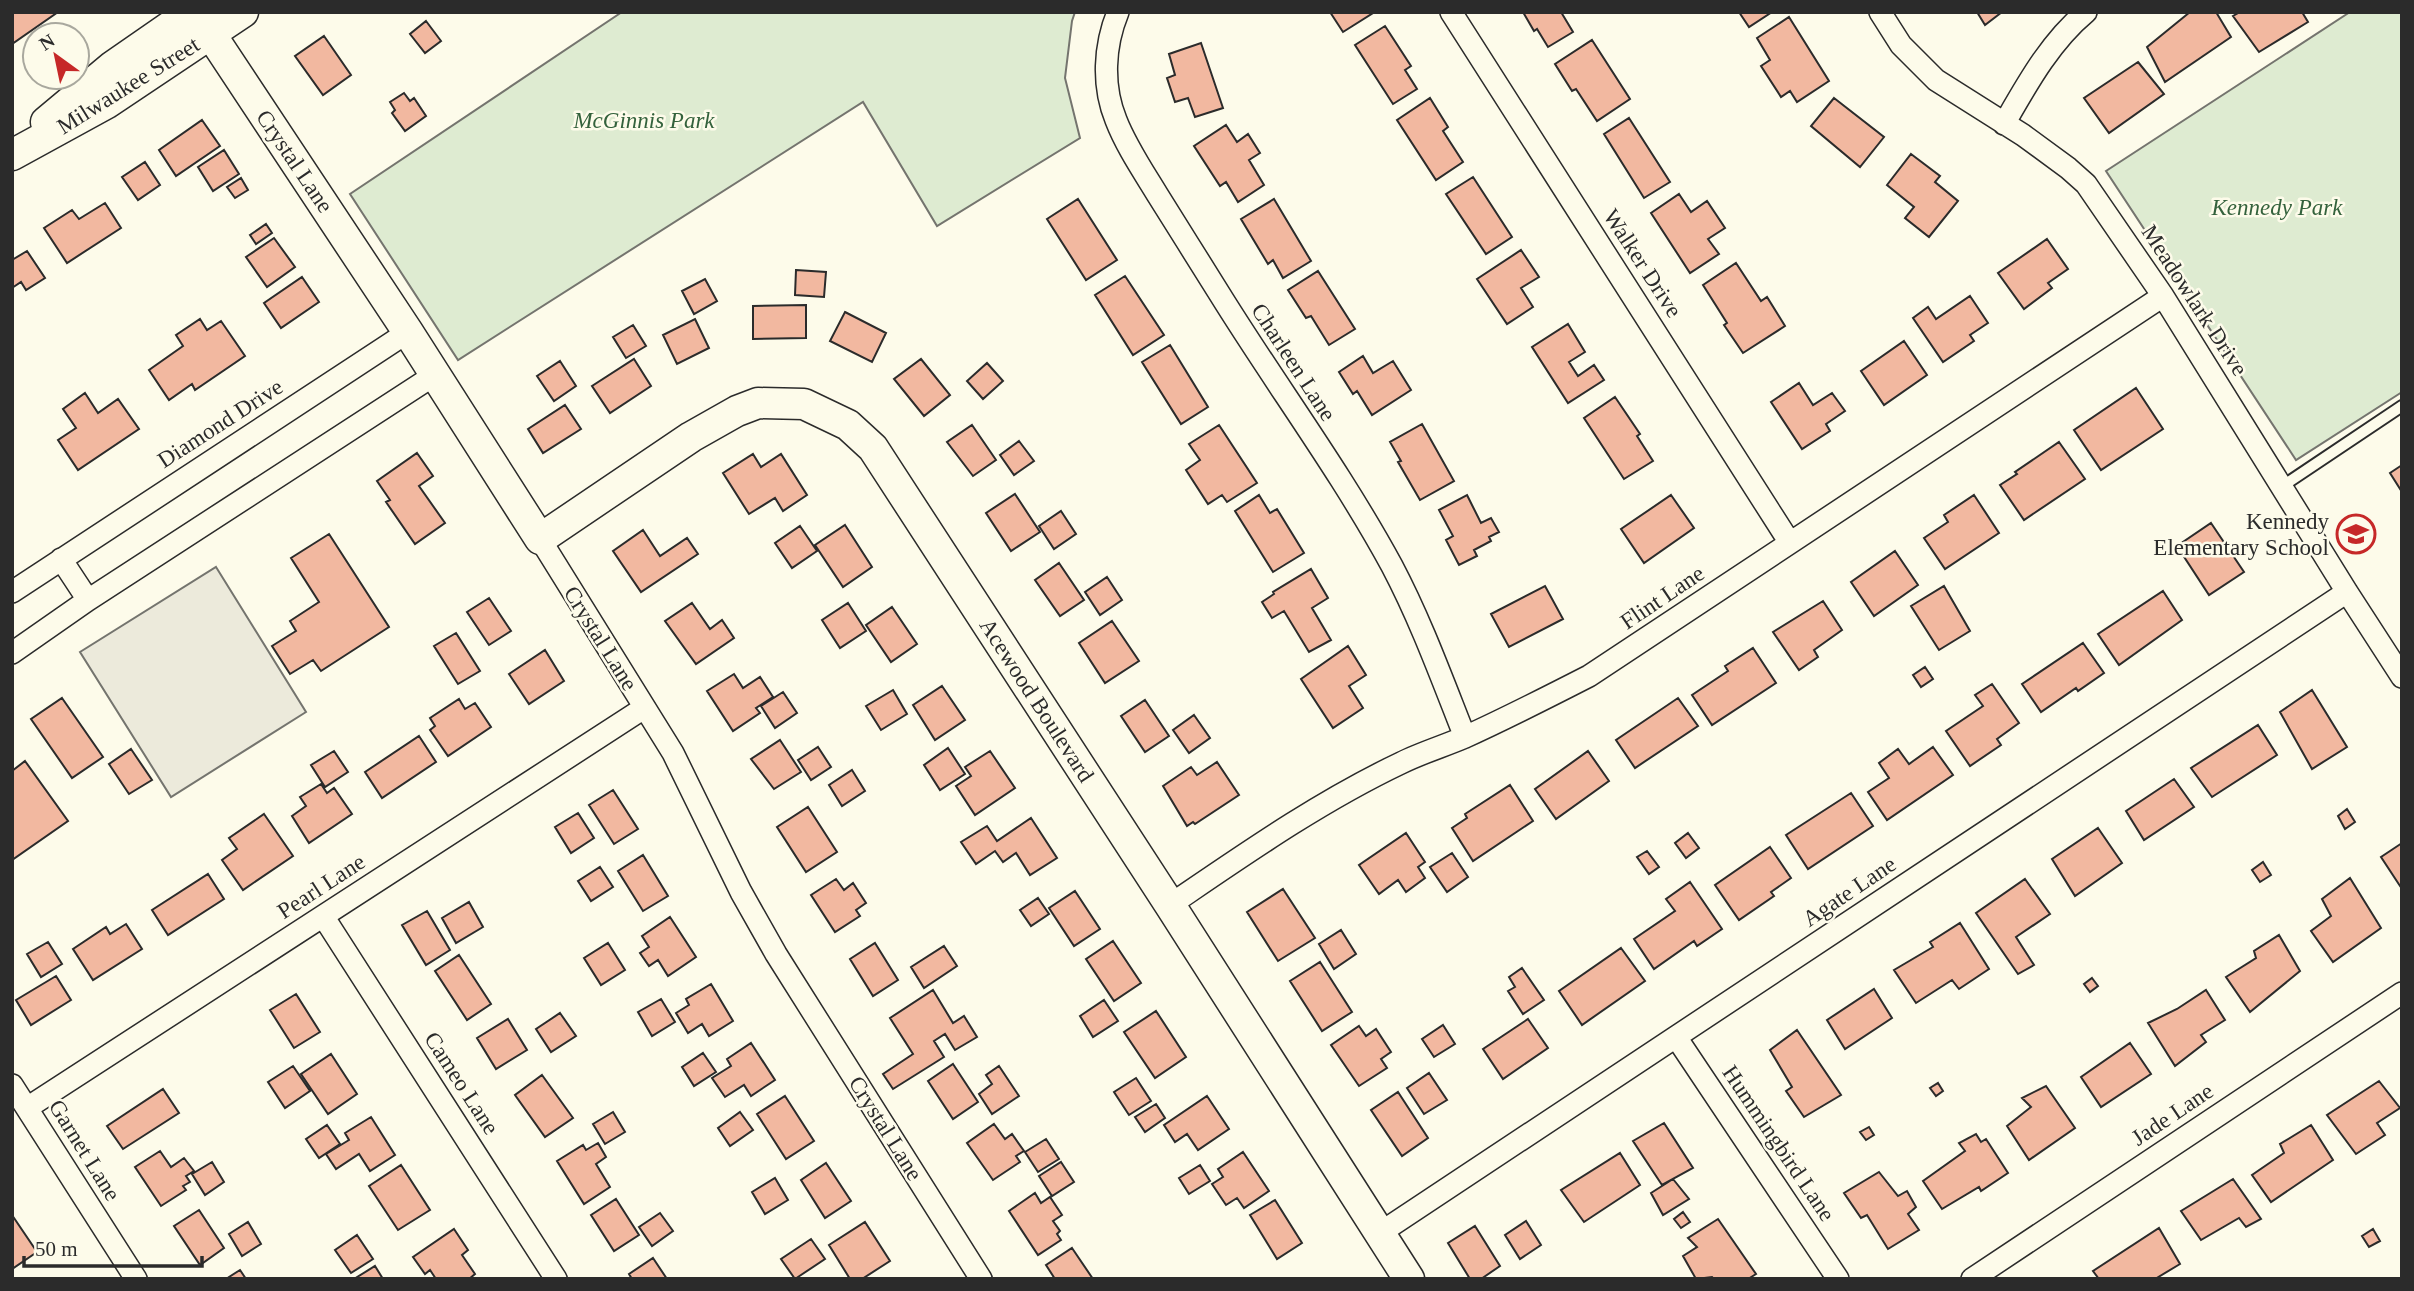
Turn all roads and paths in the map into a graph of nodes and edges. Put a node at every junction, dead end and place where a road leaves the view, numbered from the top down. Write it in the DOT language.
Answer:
graph roads {
  1 [pos="243,12"];
  2 [pos="1118,12"];
  3 [pos="1451,12"];
  4 [pos="1880,12"];
  5 [pos="2087,12"];
  6 [pos="199,20"];
  7 [pos="2004,124"];
  8 [pos="12,149"];
  9 [pos="12,155"];
  10 [pos="2163,296"];
  11 [pos="408,332"];
  12 [pos="436,374"];
  13 [pos="2402,406"];
  14 [pos="2281,487"];
  15 [pos="540,539"];
  16 [pos="1790,543"];
  17 [pos="61,559"];
  18 [pos="12,592"];
  19 [pos="2347,593"];
  20 [pos="88,600"];
  21 [pos="12,653"];
  22 [pos="2402,677"];
  23 [pos="644,708"];
  24 [pos="1465,737"];
  25 [pos="1170,905"];
  26 [pos="323,916"];
  27 [pos="2402,993"];
  28 [pos="1676,1037"];
  29 [pos="12,1085"];
  30 [pos="27,1108"];
  31 [pos="1380,1233"];
  32 [pos="135,1279"];
  33 [pos="556,1279"];
  34 [pos="981,1279"];
  35 [pos="1409,1279"];
  36 [pos="1838,1279"];
  37 [pos="1972,1279"];
  1 -- 6 [label="street, Milwaukee Street"];
  2 -- 24 [label="street, Charleen Lane"];
  3 -- 16 [label="street, Walker Drive"];
  4 -- 7 [label="street, Meadowlark Drive"];
  5 -- 7 [label="street"];
  6 -- 8 [label="street, Milwaukee Street"];
  6 -- 9 [label="street, Milwaukee Street"];
  6 -- 11 [label="street, Crystal Lane"];
  7 -- 10 [label="street, Meadowlark Drive"];
  10 -- 14 [label="street, Meadowlark Drive"];
  10 -- 16 [label="street, Flint Lane"];
  11 -- 12 [label="street, Crystal Lane"];
  11 -- 17 [label="street, Diamond Drive"];
  12 -- 15 [label="street, Crystal Lane"];
  12 -- 20 [label="street"];
  13 -- 14 [label="lane"];
  14 -- 19 [label="street, Meadowlark Drive"];
  15 -- 23 [label="street, Crystal Lane"];
  15 -- 25 [label="street, Acewood Boulevard"];
  16 -- 24 [label="street, Flint Lane"];
  17 -- 18 [label="street, Diamond Drive"];
  17 -- 20 [label="street"];
  19 -- 22 [label="street, Meadowlark Drive"];
  19 -- 28 [label="street, Agate Lane"];
  20 -- 21 [label="street"];
  23 -- 26 [label="street, Pearl Lane"];
  23 -- 34 [label="street, Crystal Lane"];
  24 -- 25 [label="street, Flint Lane"];
  25 -- 31 [label="street, Acewood Boulevard"];
  26 -- 30 [label="street, Pearl Lane"];
  26 -- 33 [label="street, Cameo Lane"];
  27 -- 37 [label="street, Jade Lane"];
  28 -- 31 [label="street, Agate Lane"];
  28 -- 36 [label="street, Hummingbird Lane"];
  29 -- 30 [label="street, Garnet Lane"];
  30 -- 32 [label="street, Garnet Lane"];
  31 -- 35 [label="street, Acewood Boulevard"];
}
